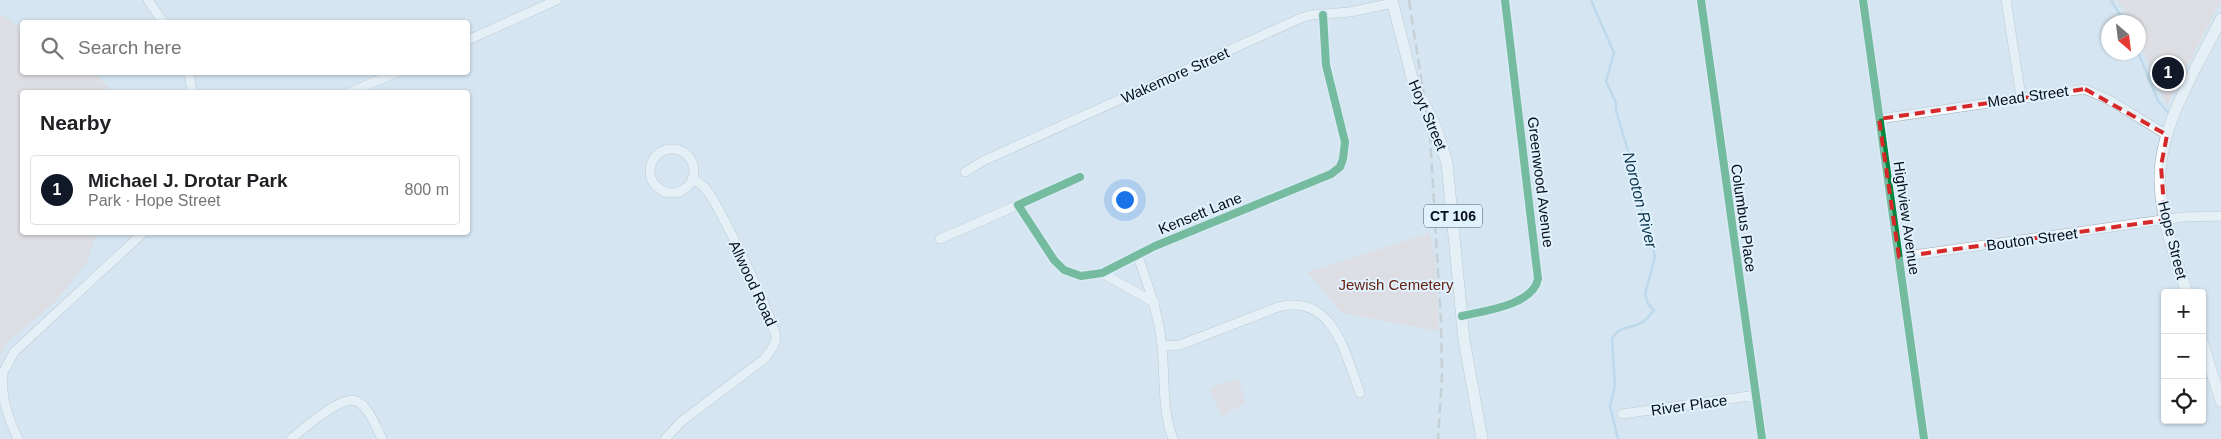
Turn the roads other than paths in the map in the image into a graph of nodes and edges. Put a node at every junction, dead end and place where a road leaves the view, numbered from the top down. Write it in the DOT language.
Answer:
graph roads {
  1 [pos="148,0"];
  2 [pos="557,0"];
  3 [pos="1505,0"];
  4 [pos="1701,0"];
  5 [pos="1863,0"];
  6 [pos="2006,0"];
  7 [pos="1393,1"];
  8 [pos="1323,15"];
  9 [pos="162,20"];
  10 [pos="2221,20"];
  11 [pos="470,39"];
  12 [pos="189,75"];
  13 [pos="390,75"];
  14 [pos="192,90"];
  15 [pos="356,90"];
  16 [pos="2021,97"];
  17 [pos="1879,119"];
  18 [pos="2167,135"];
  19 [pos="965,172"];
  20 [pos="1080,177"];
  21 [pos="692,179"];
  22 [pos="1018,205"];
  23 [pos="2221,216"];
  24 [pos="2165,220"];
  25 [pos="141,235"];
  26 [pos="940,239"];
  27 [pos="1137,254"];
  28 [pos="1899,257"];
  29 [pos="1102,273"];
  30 [pos="2186,289"];
  31 [pos="1155,303"];
  32 [pos="1462,316"];
  33 [pos="1162,346"];
  34 [pos="2206,354"];
  35 [pos="1360,392"];
  36 [pos="1756,395"];
  37 [pos="2221,401"];
  38 [pos="1622,414"];
  39 [pos="18,439"];
  40 [pos="290,439"];
  41 [pos="382,439"];
  42 [pos="665,439"];
  43 [pos="1173,439"];
  44 [pos="1482,439"];
  45 [pos="1762,439"];
  46 [pos="1924,439"];
  1 -- 9 [label="street"];
  2 -- 11 [label="street"];
  3 -- 32 [label="street, Greenwood Avenue"];
  4 -- 36 [label="street, Columbus Place"];
  5 -- 17 [label="street, Highview Avenue"];
  6 -- 16 [label="street"];
  7 -- 8 [label="street, Wakemore Street"];
  7 -- 32 [label="main road, Hoyt Street / CT 106"];
  8 -- 19 [label="street, Wakemore Street"];
  8 -- 27 [label="street, Kensett Lane"];
  10 -- 18 [label="main road, Hope Street"];
  12 -- 14 [label="street"];
  13 -- 15 [label="street"];
  16 -- 17 [label="street, Mead Street"];
  16 -- 18 [label="street, Mead Street"];
  17 -- 28 [label="street, Highview Avenue"];
  18 -- 24 [label="main road, Hope Street"];
  20 -- 22 [label="street"];
  21 -- 21 [label="street"];
  21 -- 42 [label="street, Allwood Road"];
  22 -- 26 [label="street"];
  22 -- 29 [label="street, Kensett Lane"];
  23 -- 24 [label="street, Bouton Street"];
  24 -- 28 [label="street, Bouton Street"];
  24 -- 30 [label="main road, Hope Street"];
  25 -- 39 [label="street"];
  27 -- 29 [label="street, Kensett Lane"];
  27 -- 31 [label="street"];
  28 -- 46 [label="street, Highview Avenue"];
  29 -- 31 [label="street"];
  31 -- 33 [label="street"];
  32 -- 44 [label="main road, Hoyt Street / CT 106"];
  33 -- 35 [label="street"];
  33 -- 43 [label="street"];
  34 -- 37 [label="main road"];
  36 -- 38 [label="street, River Place"];
  36 -- 45 [label="street, Columbus Place"];
  40 -- 41 [label="street"];
}
